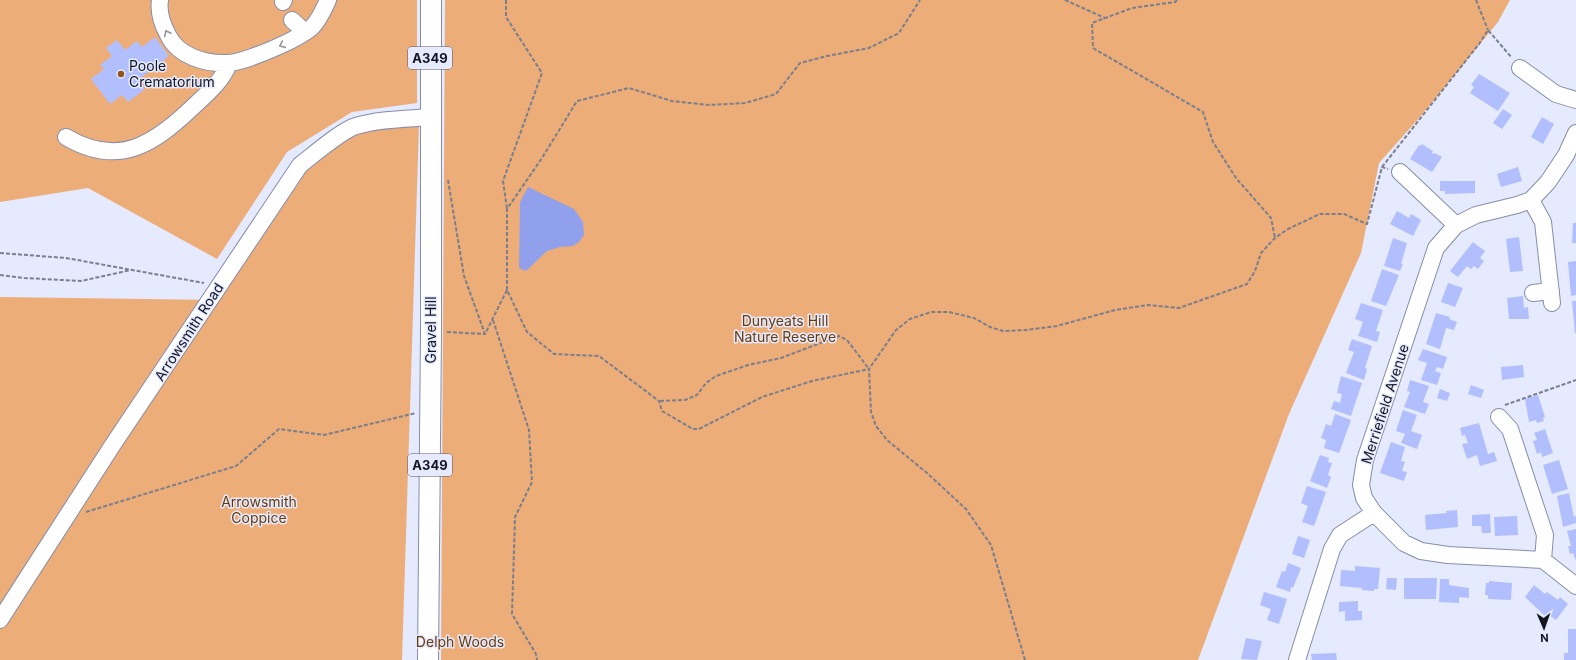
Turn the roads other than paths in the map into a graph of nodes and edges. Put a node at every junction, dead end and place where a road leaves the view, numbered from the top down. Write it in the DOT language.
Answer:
graph roads {
  1 [pos="160,0"];
  2 [pos="328,0"];
  3 [pos="431,0"];
  4 [pos="292,20"];
  5 [pos="306,32"];
  6 [pos="229,63"];
  7 [pos="1520,68"];
  8 [pos="1576,100"];
  9 [pos="430,117"];
  10 [pos="1576,133"];
  11 [pos="66,137"];
  12 [pos="1400,172"];
  13 [pos="1531,200"];
  14 [pos="1456,225"];
  15 [pos="1533,293"];
  16 [pos="1499,417"];
  17 [pos="1374,513"];
  18 [pos="1543,560"];
  19 [pos="1576,586"];
  20 [pos="0,620"];
  21 [pos="428,660"];
  22 [pos="1297,660"];
  6 -- 1 [label="street, one-way"];
  2 -- 5 [label="street"];
  3 -- 9 [label="main road, Gravel Hill / A349"];
  4 -- 5 [label="street"];
  5 -- 6 [label="street, one-way"];
  6 -- 11 [label="street"];
  7 -- 8 [label="street"];
  9 -- 20 [label="street, Arrowsmith Road"];
  9 -- 21 [label="main road, Gravel Hill / A349"];
  10 -- 13 [label="street, Merriefield Avenue"];
  12 -- 14 [label="street"];
  13 -- 14 [label="street, Merriefield Avenue"];
  13 -- 15 [label="street"];
  14 -- 17 [label="street, Merriefield Avenue"];
  16 -- 18 [label="street"];
  17 -- 18 [label="street, Merriefield Avenue"];
  17 -- 22 [label="street"];
  18 -- 19 [label="street"];
}
